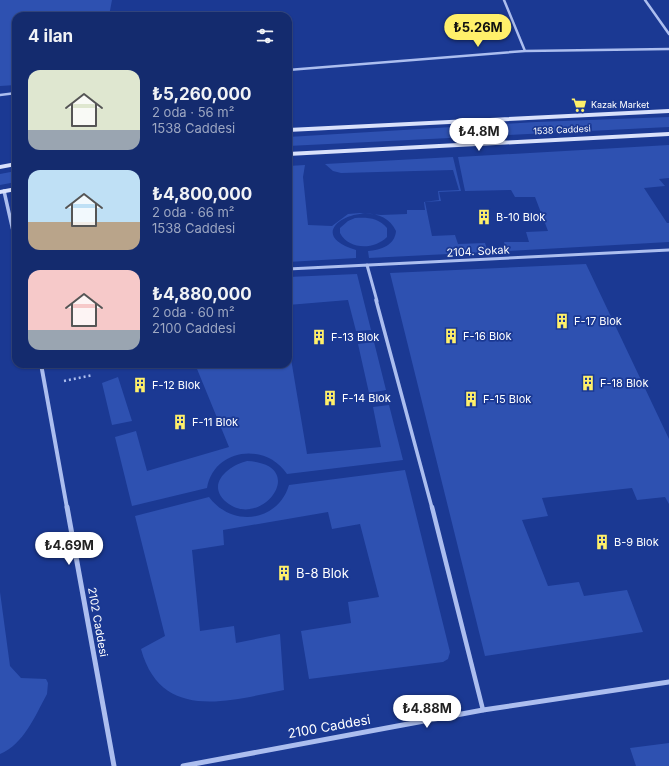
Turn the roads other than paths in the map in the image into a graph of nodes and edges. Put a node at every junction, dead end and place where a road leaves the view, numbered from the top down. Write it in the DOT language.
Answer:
graph roads {
  1 [pos="504,0"];
  2 [pos="645,0"];
  3 [pos="669,34"];
  4 [pos="669,49"];
  5 [pos="525,52"];
  6 [pos="292,70"];
  7 [pos="12,94"];
  8 [pos="0,95"];
  9 [pos="669,111"];
  10 [pos="292,130"];
  11 [pos="669,134"];
  12 [pos="292,154"];
  13 [pos="12,165"];
  14 [pos="0,167"];
  15 [pos="12,190"];
  16 [pos="2,192"];
  17 [pos="12,229"];
  18 [pos="669,250"];
  19 [pos="367,265"];
  20 [pos="292,269"];
  21 [pos="42,368"];
  22 [pos="669,682"];
  23 [pos="483,710"];
  24 [pos="114,766"];
  25 [pos="183,766"];
  1 -- 5 [label="street"];
  2 -- 3 [label="street"];
  4 -- 5 [label="street"];
  5 -- 6 [label="street"];
  7 -- 8 [label="street"];
  9 -- 10 [label="main road, 1538 Caddesi"];
  11 -- 12 [label="main road, 1538 Caddesi"];
  13 -- 14 [label="main road"];
  15 -- 16 [label="main road"];
  16 -- 17 [label="street"];
  18 -- 19 [label="street, 2104. Sokak"];
  19 -- 20 [label="street, 2104. Sokak"];
  19 -- 23 [label="street"];
  21 -- 24 [label="street, 2102 Caddesi"];
  22 -- 23 [label="street, 2100 Caddesi"];
  23 -- 25 [label="street, 2100 Caddesi"];
}
